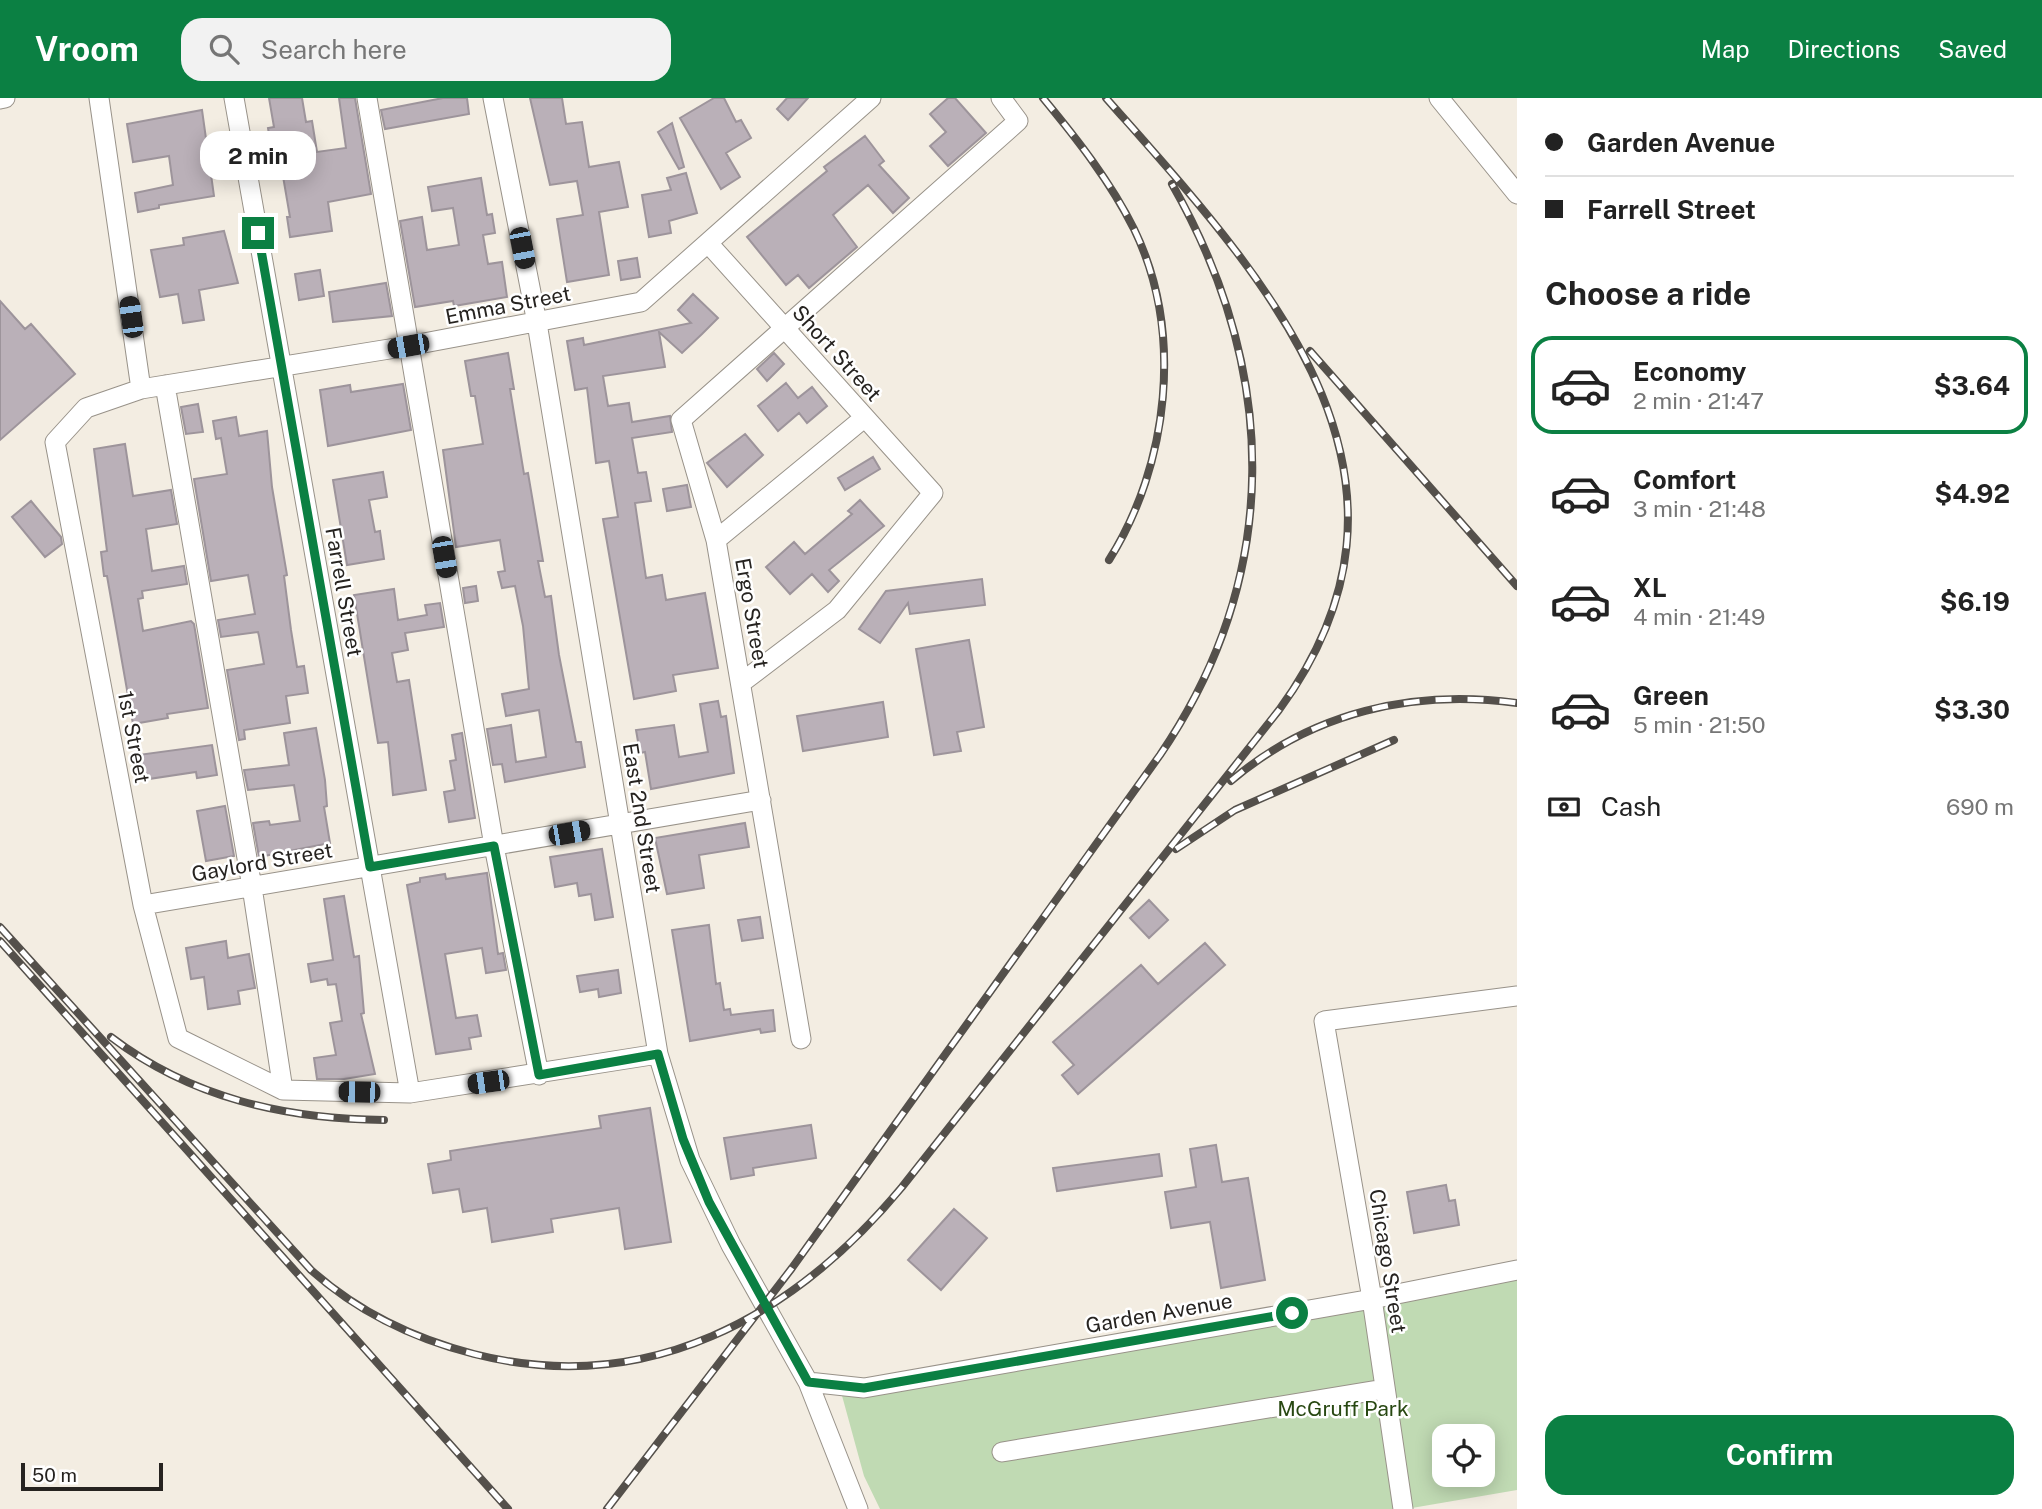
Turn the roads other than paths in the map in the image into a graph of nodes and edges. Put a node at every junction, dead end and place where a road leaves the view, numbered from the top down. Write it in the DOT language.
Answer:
graph roads {
  1 [pos="99,98"];
  2 [pos="234,98"];
  3 [pos="367,98"];
  4 [pos="493,98"];
  5 [pos="871,98"];
  6 [pos="1001,98"];
  7 [pos="1439,98"];
  8 [pos="1517,194"];
  9 [pos="708,243"];
  10 [pos="537,323"];
  11 [pos="783,328"];
  12 [pos="408,346"];
  13 [pos="282,368"];
  14 [pos="165,385"];
  15 [pos="141,389"];
  16 [pos="864,418"];
  17 [pos="55,442"];
  18 [pos="716,540"];
  19 [pos="741,683"];
  20 [pos="761,800"];
  21 [pos="620,824"];
  22 [pos="494,846"];
  23 [pos="370,867"];
  24 [pos="251,887"];
  25 [pos="142,905"];
  26 [pos="1517,996"];
  27 [pos="801,1039"];
  28 [pos="658,1054"];
  29 [pos="539,1075"];
  30 [pos="283,1090"];
  31 [pos="411,1093"];
  32 [pos="1517,1270"];
  33 [pos="1372,1299"];
  34 [pos="808,1382"];
  35 [pos="1384,1390"];
  36 [pos="1002,1451"];
  37 [pos="858,1509"];
  38 [pos="1403,1509"];
  1 -- 15 [label="street"];
  2 -- 13 [label="street, Farrell Street"];
  3 -- 12 [label="street"];
  4 -- 10 [label="street, East 2nd Street"];
  5 -- 9 [label="street, Emma Street"];
  6 -- 11 [label="street"];
  7 -- 8 [label="street"];
  9 -- 10 [label="street, Emma Street"];
  9 -- 11 [label="street, Short Street"];
  10 -- 12 [label="street, Emma Street"];
  10 -- 21 [label="street, East 2nd Street"];
  11 -- 16 [label="street, Short Street"];
  11 -- 18 [label="street"];
  12 -- 13 [label="street, Emma Street"];
  12 -- 22 [label="street"];
  13 -- 14 [label="street, Emma Street"];
  13 -- 23 [label="street, Farrell Street"];
  14 -- 15 [label="street, Emma Street"];
  14 -- 24 [label="street"];
  15 -- 17 [label="street, Emma Street"];
  16 -- 18 [label="street, Ergo Street"];
  16 -- 19 [label="street, Short Street"];
  17 -- 25 [label="street, 1st Street"];
  18 -- 19 [label="street, Ergo Street"];
  19 -- 20 [label="street, Ergo Street"];
  20 -- 21 [label="street, Gaylord Street"];
  20 -- 27 [label="street, Ergo Street"];
  21 -- 22 [label="street, Gaylord Street"];
  21 -- 28 [label="street, East 2nd Street"];
  22 -- 23 [label="street, Gaylord Street"];
  22 -- 29 [label="street"];
  23 -- 24 [label="street, Gaylord Street"];
  23 -- 31 [label="street, Farrell Street"];
  24 -- 25 [label="street, Gaylord Street"];
  24 -- 30 [label="street"];
  25 -- 30 [label="street, 1st Street"];
  26 -- 33 [label="street, Chicago Street"];
  28 -- 29 [label="street"];
  28 -- 34 [label="street, East 2nd Street"];
  29 -- 31 [label="street"];
  30 -- 31 [label="street"];
  32 -- 33 [label="street, Garden Avenue"];
  33 -- 34 [label="street, Garden Avenue"];
  33 -- 35 [label="street, Chicago Street"];
  34 -- 37 [label="street, East 2nd Street"];
  35 -- 36 [label="street"];
  35 -- 38 [label="street, Chicago Street"];
}
